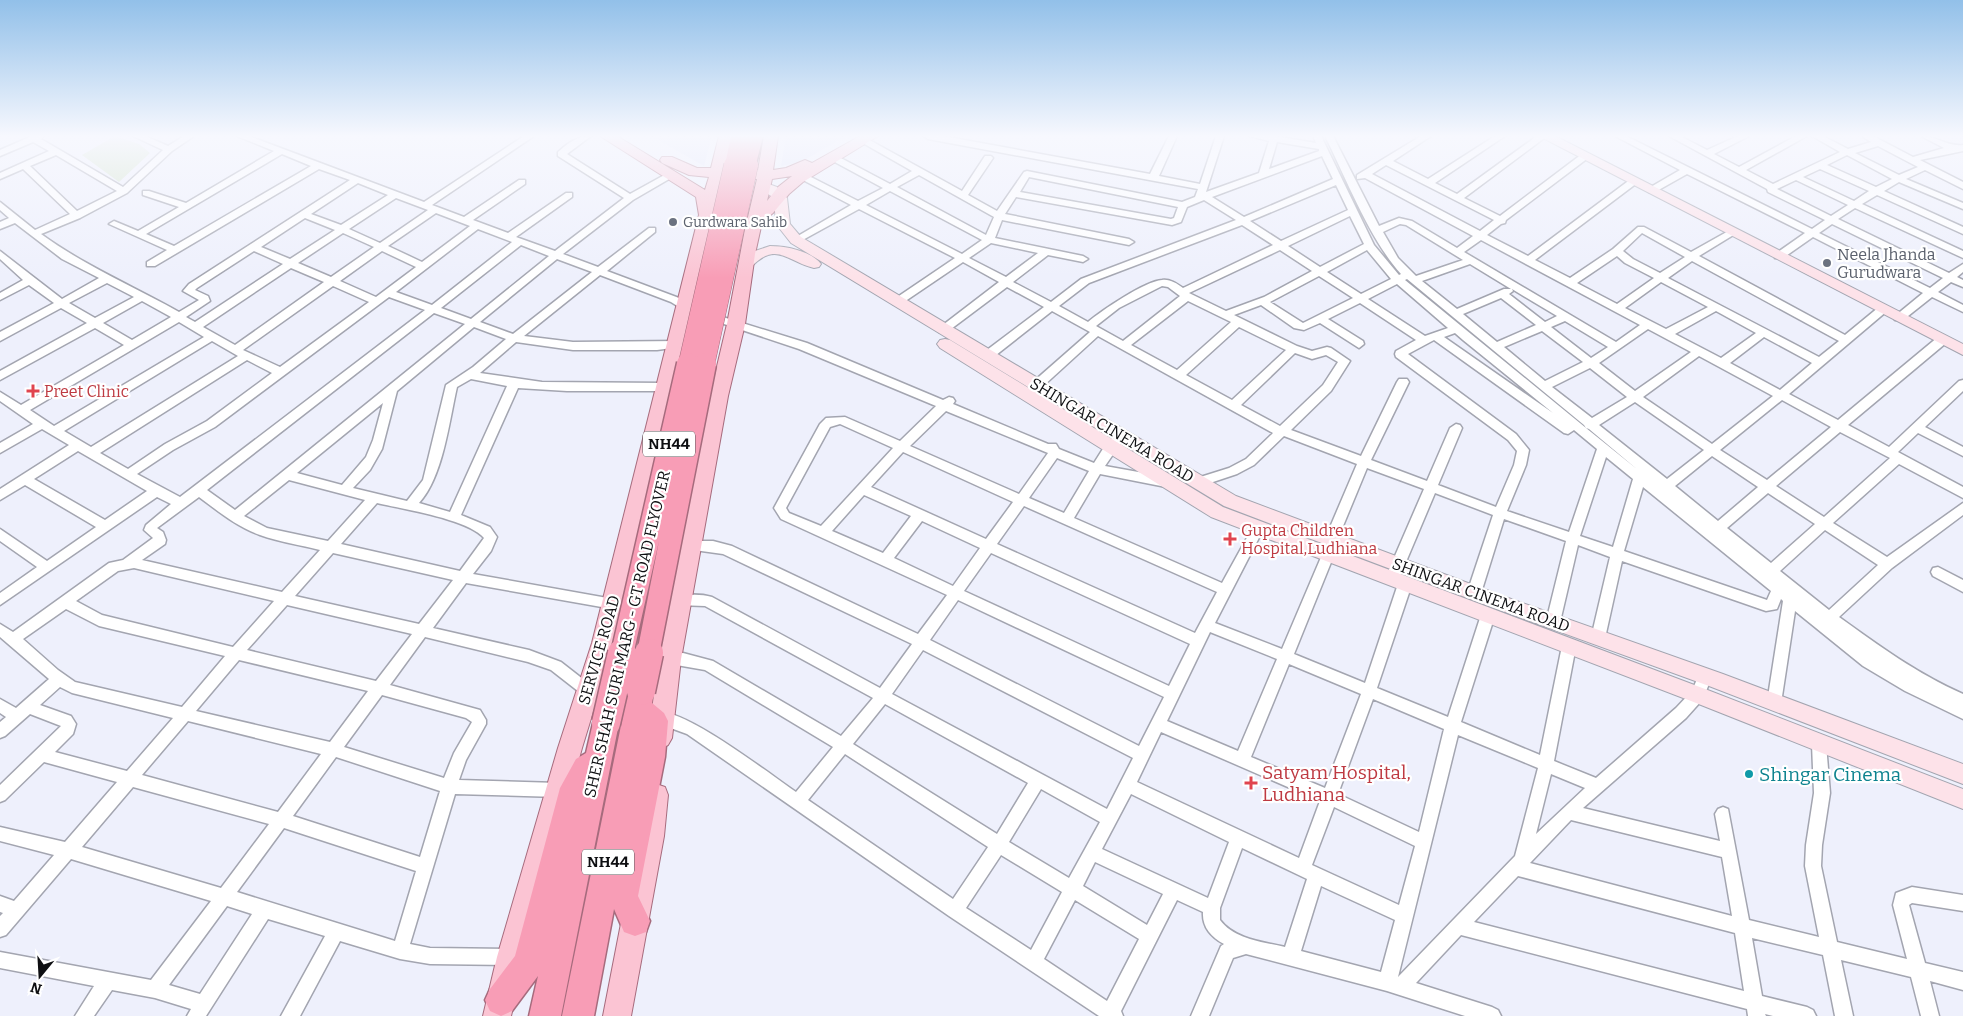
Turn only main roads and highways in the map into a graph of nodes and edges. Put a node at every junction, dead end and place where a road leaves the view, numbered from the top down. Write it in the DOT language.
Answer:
graph roads {
  1 [pos="684,183"];
  2 [pos="743,183"];
  3 [pos="749,183"];
  4 [pos="749,183"];
  5 [pos="752,183"];
  6 [pos="707,215"];
  7 [pos="754,220"];
  8 [pos="650,713"];
  9 [pos="598,760"];
  10 [pos="635,920"];
  11 [pos="499,1008"];
  12 [pos="545,1016"];
  13 [pos="578,1016"];
  14 [pos="618,1016"];
  1 -- 6 [label="main road"];
  2 -- 6 [label="main road, SERVICE ROAD"];
  3 -- 8 [label="highway, SHER SHAH SURI MARG - GT ROAD FLYOVER / NH44, bridge"];
  4 -- 9 [label="highway, SHER SHAH SURI MARG - GT ROAD FLYOVER / NH44, bridge"];
  5 -- 7 [label="main road, SERVICE ROAD"];
  6 -- 7 [label="main road"];
  6 -- 11 [label="main road, SERVICE ROAD"];
  7 -- 8 [label="main road, SERVICE ROAD"];
  8 -- 10 [label="main road, SERVICE ROAD"];
  8 -- 10 [label="highway"];
  8 -- 13 [label="highway, SHER SHAH SURI MARG - GT ROAD FLYOVER / NH44"];
  9 -- 11 [label="highway"];
  9 -- 12 [label="highway, SHER SHAH SURI MARG - GT ROAD FLYOVER / NH44"];
  10 -- 14 [label="main road, SERVICE ROAD"];
}
